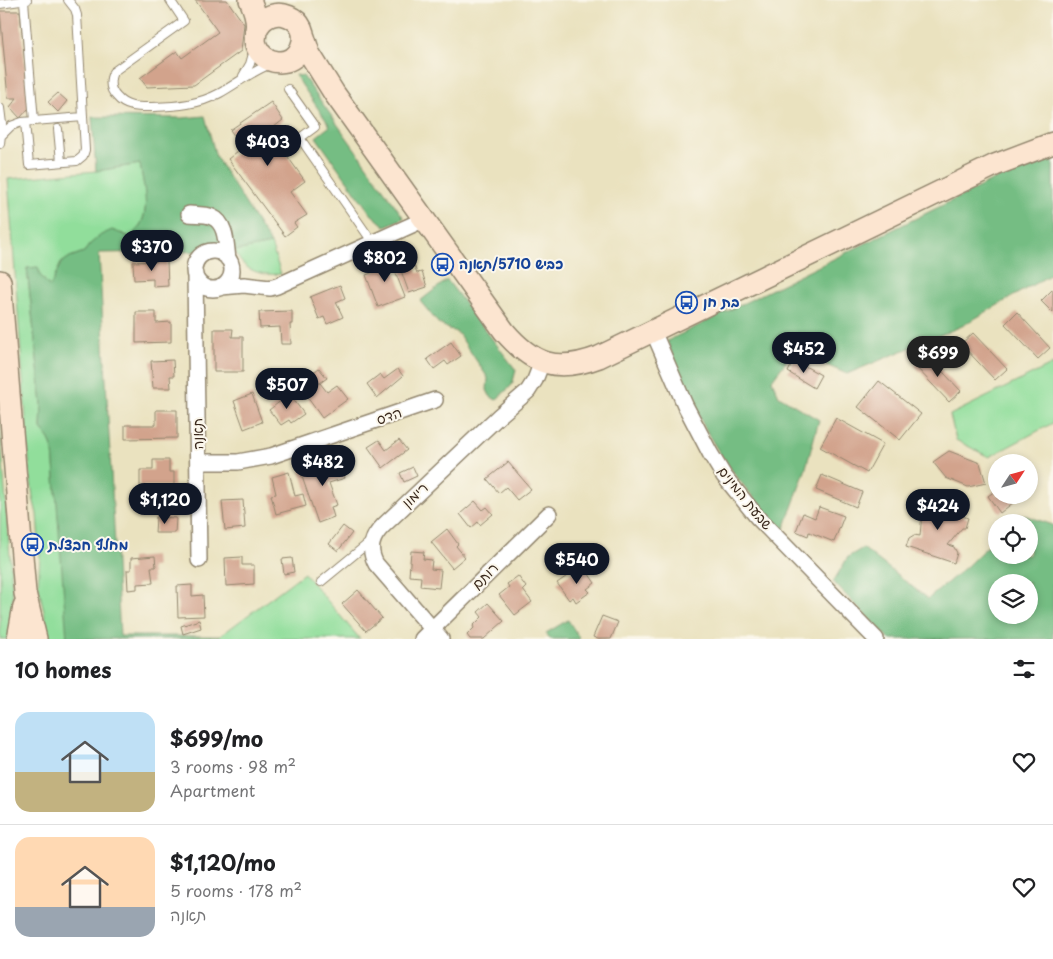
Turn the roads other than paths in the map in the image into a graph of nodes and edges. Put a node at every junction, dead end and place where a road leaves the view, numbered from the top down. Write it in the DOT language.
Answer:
graph roads {
  1 [pos="24,0"];
  2 [pos="28,0"];
  3 [pos="68,0"];
  4 [pos="170,0"];
  5 [pos="250,0"];
  6 [pos="273,0"];
  7 [pos="0,4"];
  8 [pos="290,16"];
  9 [pos="256,34"];
  10 [pos="304,37"];
  11 [pos="284,61"];
  12 [pos="240,80"];
  13 [pos="288,89"];
  14 [pos="334,93"];
  15 [pos="0,108"];
  16 [pos="83,117"];
  17 [pos="30,121"];
  18 [pos="58,129"];
  19 [pos="0,140"];
  20 [pos="1053,143"];
  21 [pos="61,162"];
  22 [pos="189,214"];
  23 [pos="425,220"];
  24 [pos="373,243"];
  25 [pos="229,261"];
  26 [pos="195,274"];
  27 [pos="0,281"];
  28 [pos="259,286"];
  29 [pos="218,288"];
  30 [pos="196,307"];
  31 [pos="653,331"];
  32 [pos="542,362"];
  33 [pos="435,400"];
  34 [pos="198,462"];
  35 [pos="549,514"];
  36 [pos="372,540"];
  37 [pos="199,560"];
  38 [pos="321,582"];
  39 [pos="25,593"];
  40 [pos="432,636"];
  41 [pos="18,639"];
  42 [pos="36,639"];
  43 [pos="876,639"];
  1 -- 2 [label="lane"];
  1 -- 7 [label="lane"];
  1 -- 17 [label="lane"];
  3 -- 16 [label="lane"];
  4 -- 12 [label="lane"];
  5 -- 9 [label="main road"];
  6 -- 8 [label="main road"];
  8 -- 9 [label="main road"];
  8 -- 10 [label="main road"];
  9 -- 11 [label="main road"];
  9 -- 12 [label="lane"];
  10 -- 11 [label="main road"];
  10 -- 14 [label="main road"];
  11 -- 12 [label="lane"];
  11 -- 14 [label="main road"];
  13 -- 24 [label="lane"];
  14 -- 23 [label="main road"];
  15 -- 19 [label="lane"];
  16 -- 17 [label="lane"];
  16 -- 21 [label="lane"];
  17 -- 19 [label="lane"];
  17 -- 21 [label="lane"];
  18 -- 21 [label="lane"];
  20 -- 31 [label="main road"];
  22 -- 25 [label="street"];
  23 -- 24 [label="street"];
  23 -- 32 [label="main road"];
  24 -- 28 [label="street"];
  25 -- 26 [label="street"];
  25 -- 28 [label="street"];
  25 -- 29 [label="street"];
  26 -- 29 [label="street"];
  26 -- 30 [label="street, תאנה"];
  27 -- 39 [label="main road"];
  28 -- 29 [label="street"];
  29 -- 30 [label="street"];
  30 -- 34 [label="street, תאנה"];
  31 -- 32 [label="main road"];
  31 -- 43 [label="street, שבעת המינים"];
  32 -- 36 [label="street, רימון"];
  33 -- 34 [label="street, הדס"];
  34 -- 37 [label="street, תאנה"];
  35 -- 40 [label="street, רותם"];
  36 -- 38 [label="lane"];
  36 -- 40 [label="street"];
  39 -- 41 [label="main road"];
  39 -- 42 [label="main road"];
}
